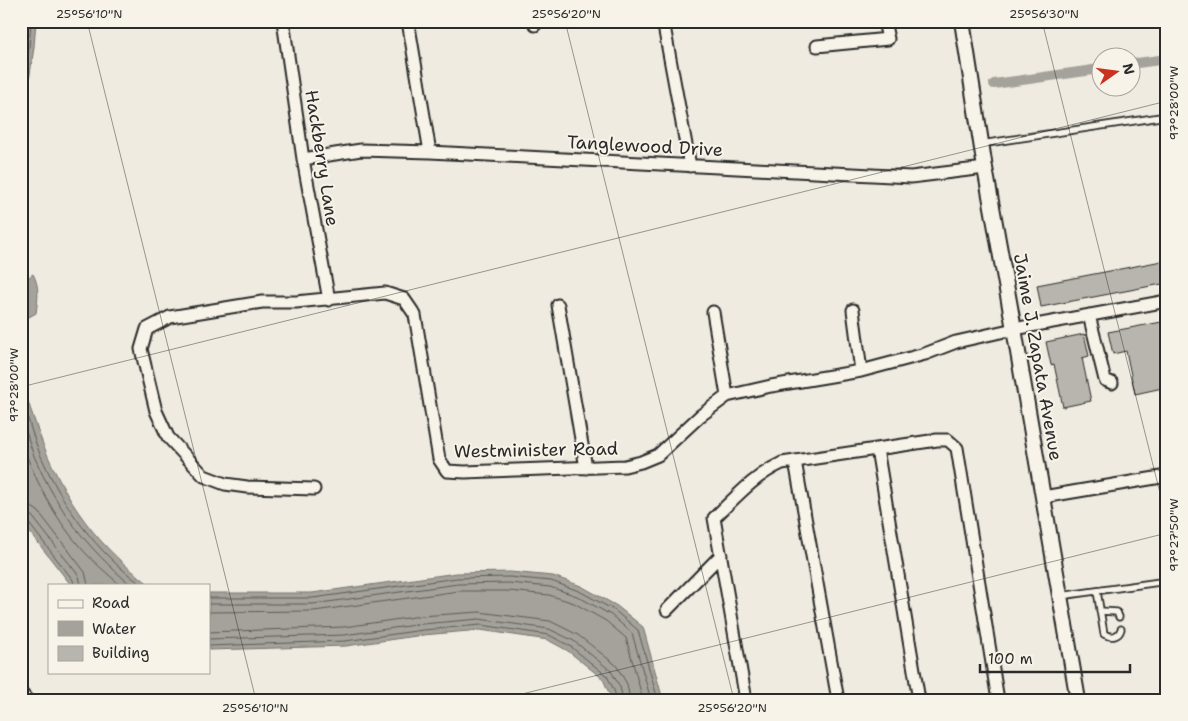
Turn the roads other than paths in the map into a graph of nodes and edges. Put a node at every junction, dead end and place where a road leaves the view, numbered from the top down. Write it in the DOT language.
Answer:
graph roads {
  1 [pos="283,21"];
  2 [pos="408,21"];
  3 [pos="663,21"];
  4 [pos="884,21"];
  5 [pos="962,21"];
  6 [pos="818,46"];
  7 [pos="1167,116"];
  8 [pos="981,144"];
  9 [pos="430,152"];
  10 [pos="303,159"];
  11 [pos="690,166"];
  12 [pos="985,168"];
  13 [pos="329,300"];
  14 [pos="1167,301"];
  15 [pos="558,305"];
  16 [pos="853,310"];
  17 [pos="713,312"];
  18 [pos="1089,315"];
  19 [pos="1014,329"];
  20 [pos="862,371"];
  21 [pos="1112,383"];
  22 [pos="727,396"];
  23 [pos="877,449"];
  24 [pos="796,461"];
  25 [pos="586,468"];
  26 [pos="1167,476"];
  27 [pos="314,489"];
  28 [pos="1043,497"];
  29 [pos="721,555"];
  30 [pos="1167,581"];
  31 [pos="1097,591"];
  32 [pos="1060,596"];
  33 [pos="667,610"];
  34 [pos="1100,610"];
  35 [pos="1119,617"];
  36 [pos="1121,629"];
  37 [pos="21,693"];
  38 [pos="27,700"];
  39 [pos="746,700"];
  40 [pos="838,700"];
  41 [pos="919,700"];
  42 [pos="998,700"];
  43 [pos="1078,700"];
  1 -- 10 [label="street, Hackberry Lane"];
  2 -- 9 [label="street"];
  3 -- 11 [label="street"];
  4 -- 6 [label="street"];
  5 -- 8 [label="street, Jaime J. Zapata Avenue"];
  7 -- 8 [label="lane"];
  8 -- 12 [label="street, Jaime J. Zapata Avenue"];
  9 -- 10 [label="street, Tanglewood Drive"];
  9 -- 11 [label="street, Tanglewood Drive"];
  10 -- 13 [label="street, Hackberry Lane"];
  11 -- 12 [label="street, Tanglewood Drive"];
  12 -- 19 [label="street, Jaime J. Zapata Avenue"];
  13 -- 25 [label="street, Westminister Road"];
  13 -- 27 [label="street, Westminister Road"];
  14 -- 18 [label="street, Westminister Road"];
  15 -- 25 [label="street"];
  16 -- 20 [label="street"];
  17 -- 22 [label="street"];
  18 -- 19 [label="street, Westminister Road"];
  18 -- 21 [label="street"];
  19 -- 20 [label="street, Westminister Road"];
  19 -- 28 [label="street, Jaime J. Zapata Avenue"];
  20 -- 22 [label="street, Westminister Road"];
  22 -- 25 [label="street, Westminister Road"];
  23 -- 24 [label="street"];
  23 -- 41 [label="street"];
  23 -- 42 [label="street"];
  24 -- 29 [label="street"];
  24 -- 40 [label="street"];
  26 -- 28 [label="street"];
  28 -- 32 [label="street, Jaime J. Zapata Avenue"];
  29 -- 33 [label="street"];
  29 -- 39 [label="street"];
  30 -- 31 [label="lane"];
  31 -- 32 [label="lane"];
  31 -- 34 [label="lane"];
  32 -- 43 [label="street, Jaime J. Zapata Avenue"];
  34 -- 35 [label="lane"];
  34 -- 36 [label="lane"];
  37 -- 38 [label="street"];
}
